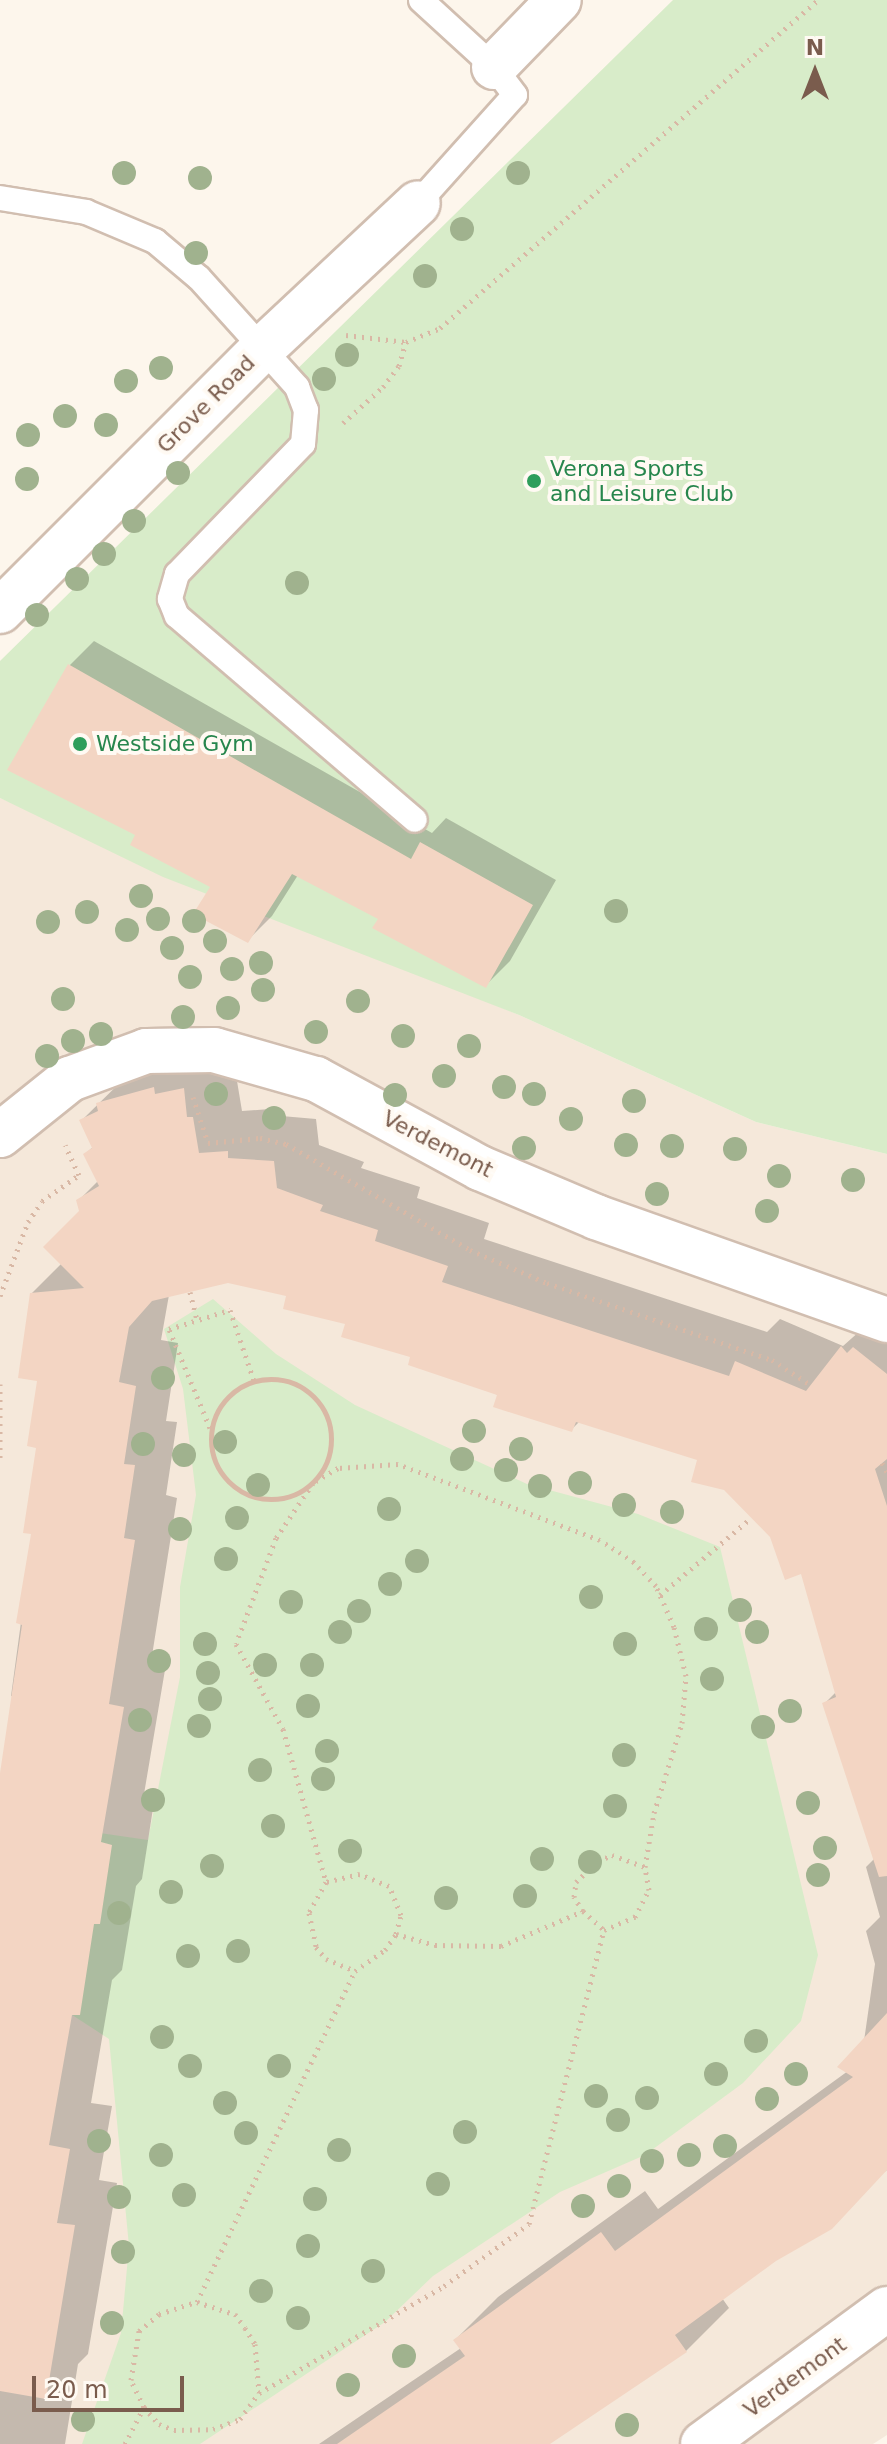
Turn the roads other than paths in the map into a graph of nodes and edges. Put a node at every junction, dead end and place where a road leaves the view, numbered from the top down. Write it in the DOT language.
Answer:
graph roads {
  1 [pos="421,0"];
  2 [pos="559,0"];
  3 [pos="494,67"];
  4 [pos="0,198"];
  5 [pos="418,203"];
  6 [pos="260,351"];
  7 [pos="0,611"];
  8 [pos="415,820"];
  9 [pos="0,1135"];
  10 [pos="887,1320"];
  11 [pos="887,2309"];
  12 [pos="703,2444"];
  1 -- 3 [label="lane"];
  2 -- 3 [label="street"];
  3 -- 5 [label="lane"];
  4 -- 6 [label="lane"];
  5 -- 6 [label="street, Grove Road"];
  6 -- 7 [label="street, Grove Road"];
  6 -- 8 [label="lane"];
  9 -- 10 [label="street, Verdemont"];
  11 -- 12 [label="street, Verdemont"];
}
